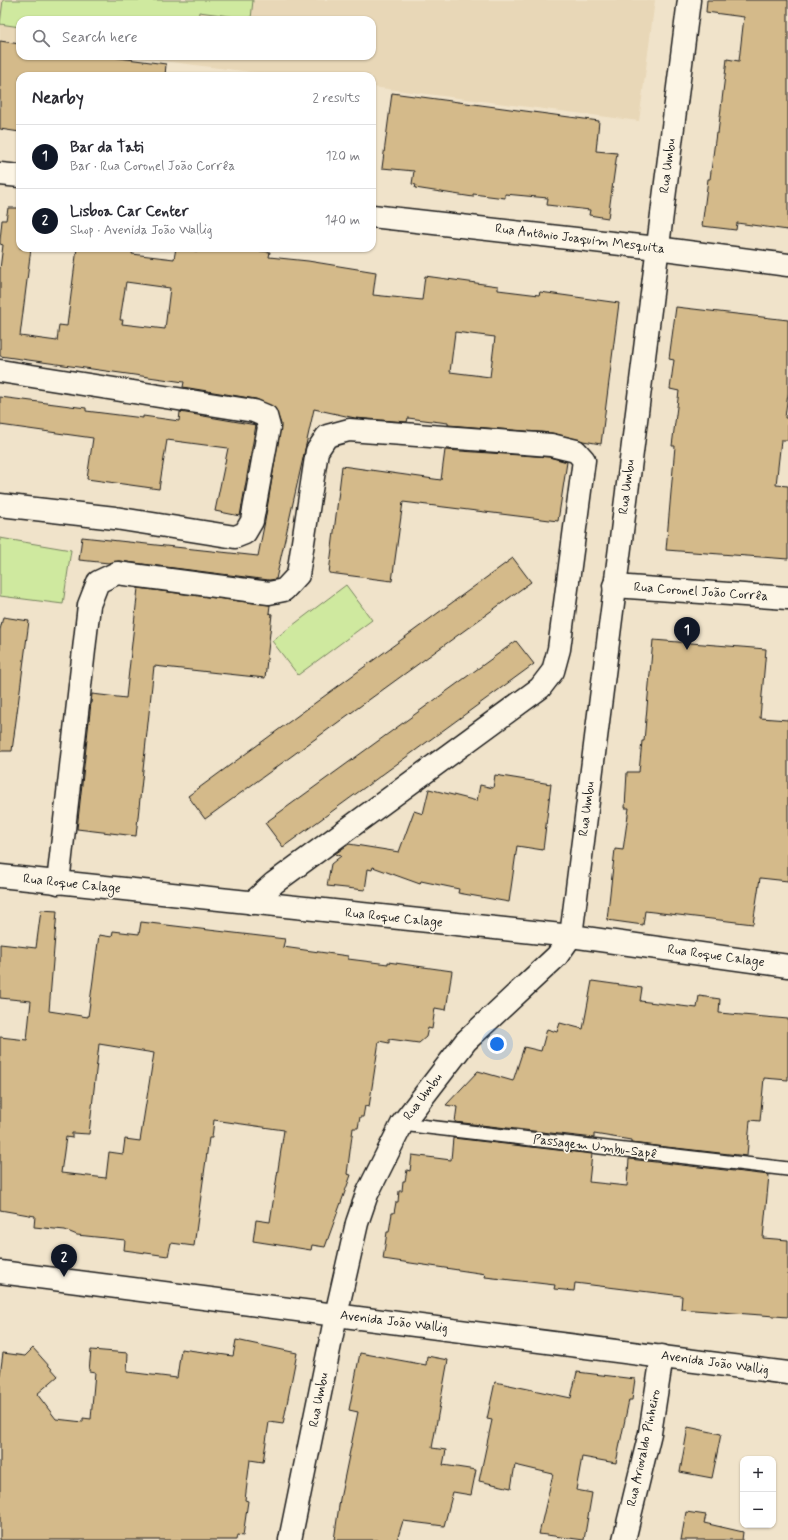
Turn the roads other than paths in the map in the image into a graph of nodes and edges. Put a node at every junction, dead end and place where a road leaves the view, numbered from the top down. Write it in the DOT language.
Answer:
graph roads {
  1 [pos="690,0"];
  2 [pos="0,174"];
  3 [pos="16,176"];
  4 [pos="376,216"];
  5 [pos="657,248"];
  6 [pos="788,265"];
  7 [pos="0,371"];
  8 [pos="0,505"];
  9 [pos="614,586"];
  10 [pos="788,598"];
  11 [pos="0,876"];
  12 [pos="58,883"];
  13 [pos="252,903"];
  14 [pos="570,936"];
  15 [pos="788,966"];
  16 [pos="402,1124"];
  17 [pos="788,1169"];
  18 [pos="0,1272"];
  19 [pos="336,1315"];
  20 [pos="662,1356"];
  21 [pos="788,1373"];
  22 [pos="290,1540"];
  23 [pos="624,1540"];
  1 -- 5 [label="street, Rua Umbu"];
  2 -- 3 [label="street"];
  4 -- 5 [label="street, Rua Antônio Joaquim Mesquita"];
  5 -- 6 [label="street, Rua Antônio Joaquim Mesquita"];
  5 -- 9 [label="street, Rua Umbu"];
  7 -- 8 [label="street"];
  9 -- 10 [label="street, Rua Coronel João Corrêa"];
  9 -- 14 [label="street, Rua Umbu"];
  11 -- 12 [label="street, Rua Roque Calage"];
  12 -- 13 [label="street, Rua Roque Calage"];
  12 -- 13 [label="street"];
  13 -- 14 [label="street, Rua Roque Calage"];
  14 -- 15 [label="street, Rua Roque Calage"];
  14 -- 16 [label="street, Rua Umbu"];
  16 -- 17 [label="lane, Passagem Umbu-Sapê"];
  16 -- 19 [label="street, Rua Umbu"];
  18 -- 19 [label="street, Avenida João Wallig"];
  19 -- 20 [label="street, Avenida João Wallig"];
  19 -- 22 [label="street, Rua Umbu"];
  20 -- 21 [label="street, Avenida João Wallig"];
  20 -- 23 [label="street, Rua Ariovaldo Pinheiro"];
}
